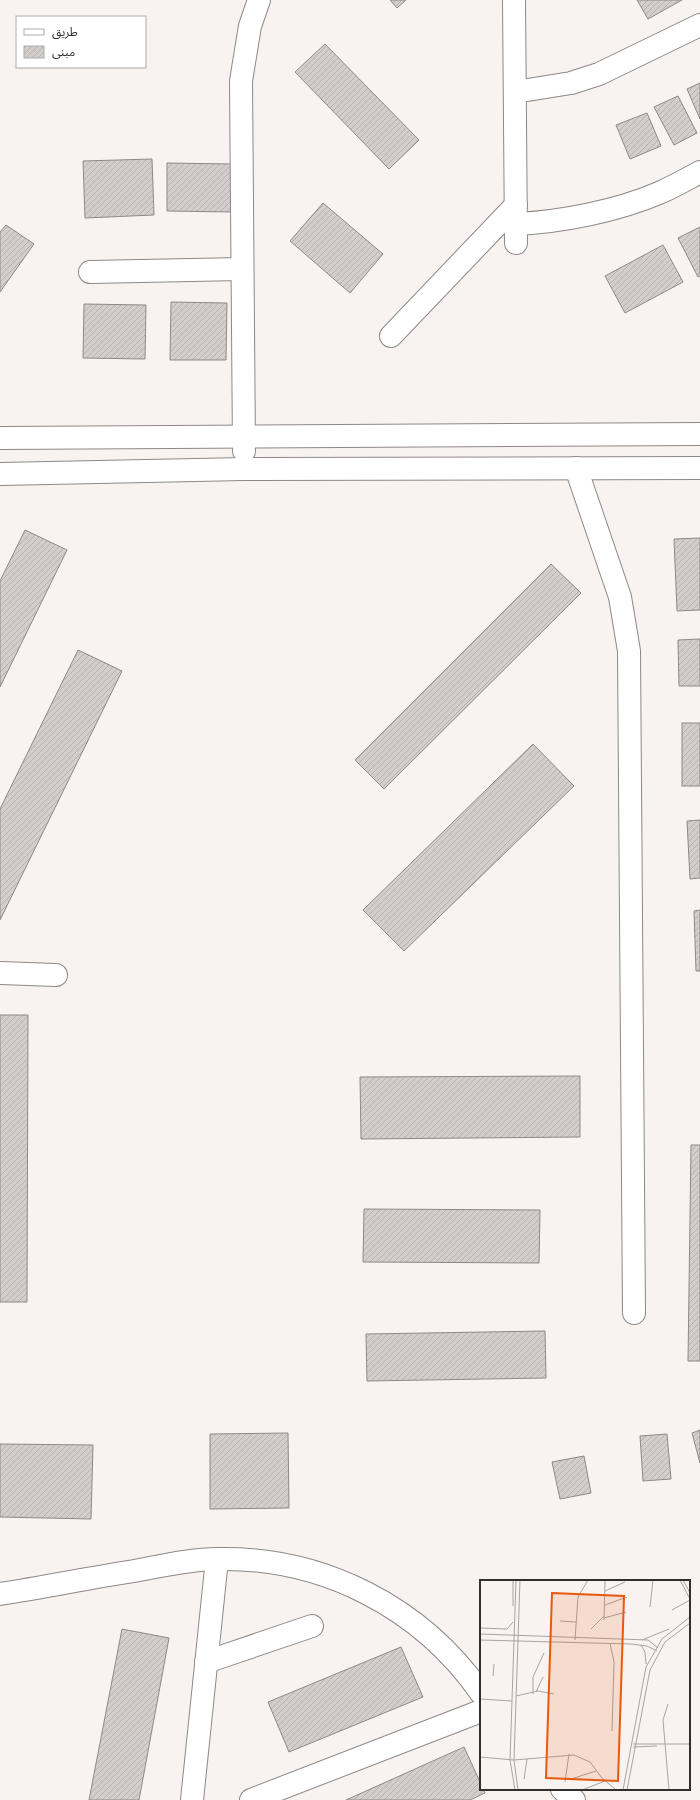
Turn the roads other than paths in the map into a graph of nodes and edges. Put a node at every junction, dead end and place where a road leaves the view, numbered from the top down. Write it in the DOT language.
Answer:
graph roads {
  1 [pos="259,0"];
  2 [pos="514,0"];
  3 [pos="700,24"];
  4 [pos="515,92"];
  5 [pos="700,172"];
  6 [pos="516,224"];
  7 [pos="242,269"];
  8 [pos="90,272"];
  9 [pos="391,336"];
  10 [pos="700,434"];
  11 [pos="244,437"];
  12 [pos="0,438"];
  13 [pos="244,468"];
  14 [pos="576,468"];
  15 [pos="700,468"];
  16 [pos="0,474"];
  17 [pos="0,973"];
  18 [pos="56,975"];
  19 [pos="634,1313"];
  20 [pos="217,1559"];
  21 [pos="0,1594"];
  22 [pos="312,1626"];
  23 [pos="206,1662"];
  24 [pos="480,1692"];
  25 [pos="480,1711"];
  26 [pos="563,1790"];
  27 [pos="192,1800"];
  28 [pos="251,1800"];
  29 [pos="574,1800"];
  1 -- 7 [label="street"];
  2 -- 4 [label="street"];
  3 -- 4 [label="street"];
  4 -- 6 [label="street"];
  5 -- 6 [label="street"];
  6 -- 9 [label="street"];
  7 -- 8 [label="street"];
  7 -- 11 [label="street"];
  10 -- 11 [label="street"];
  11 -- 12 [label="street"];
  11 -- 13 [label="street"];
  13 -- 14 [label="street"];
  13 -- 16 [label="street"];
  14 -- 15 [label="street"];
  14 -- 19 [label="street"];
  17 -- 18 [label="street"];
  20 -- 21 [label="street"];
  20 -- 23 [label="street"];
  20 -- 24 [label="street"];
  22 -- 23 [label="street"];
  23 -- 27 [label="street"];
  25 -- 28 [label="street"];
  26 -- 29 [label="street"];
}
